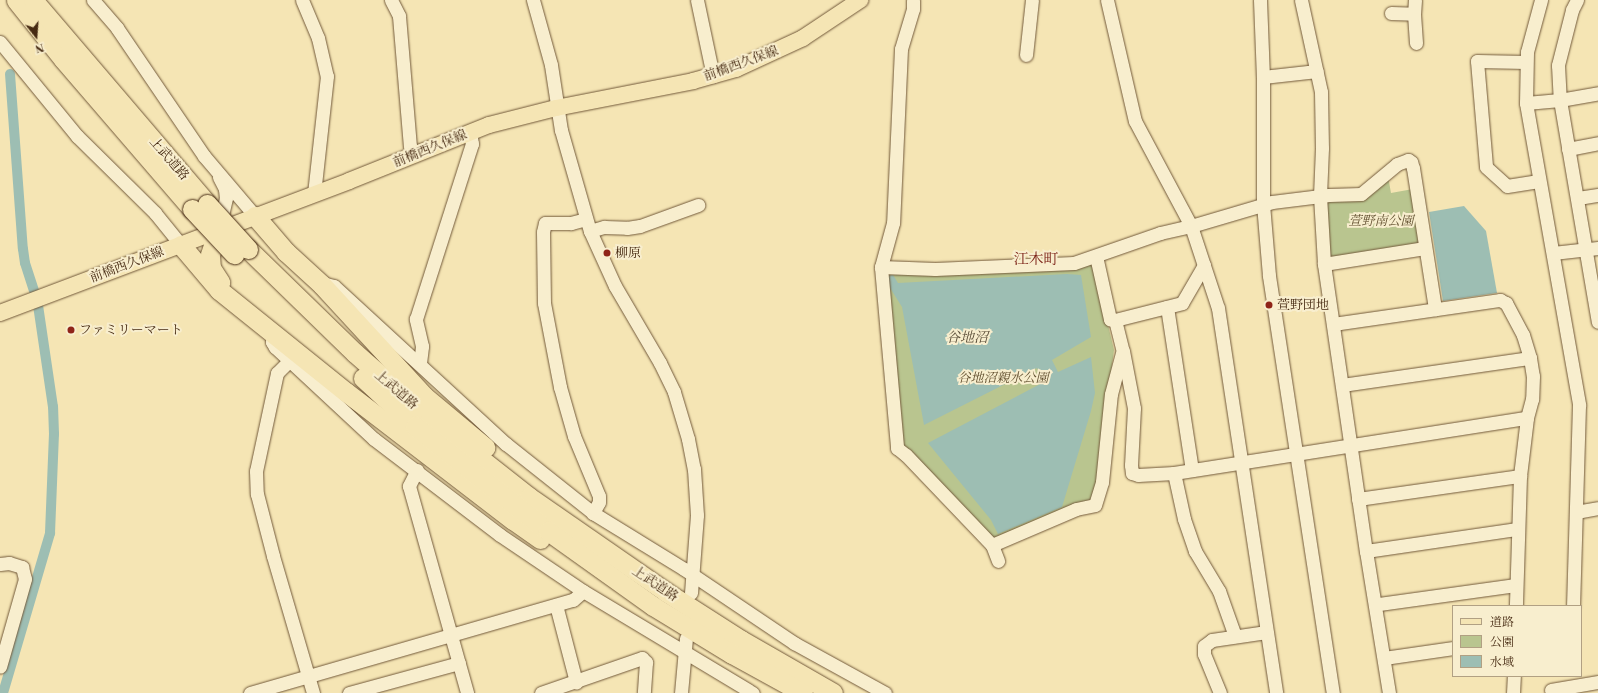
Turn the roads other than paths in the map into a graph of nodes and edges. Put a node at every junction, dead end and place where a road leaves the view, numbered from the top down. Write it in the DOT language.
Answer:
graph roads {
  1 [pos="7,0"];
  2 [pos="16,0"];
  3 [pos="93,0"];
  4 [pos="302,0"];
  5 [pos="391,0"];
  6 [pos="533,0"];
  7 [pos="697,0"];
  8 [pos="860,0"];
  9 [pos="913,0"];
  10 [pos="1032,0"];
  11 [pos="1107,0"];
  12 [pos="1260,0"];
  13 [pos="1301,0"];
  14 [pos="1415,0"];
  15 [pos="1541,0"];
  16 [pos="1577,0"];
  17 [pos="36,3"];
  18 [pos="1391,13"];
  19 [pos="1414,14"];
  20 [pos="48,39"];
  21 [pos="1416,43"];
  22 [pos="2,48"];
  23 [pos="1026,55"];
  24 [pos="1526,62"];
  25 [pos="1317,71"];
  26 [pos="713,76"];
  27 [pos="1262,77"];
  28 [pos="1598,92"];
  29 [pos="1560,100"];
  30 [pos="1526,103"];
  31 [pos="556,108"];
  32 [pos="470,132"];
  33 [pos="1598,143"];
  34 [pos="1568,149"];
  35 [pos="204,156"];
  36 [pos="413,156"];
  37 [pos="1539,181"];
  38 [pos="314,194"];
  39 [pos="1598,195"];
  40 [pos="1320,196"];
  41 [pos="1578,198"];
  42 [pos="1263,204"];
  43 [pos="698,205"];
  44 [pos="200,207"];
  45 [pos="255,216"];
  46 [pos="588,225"];
  47 [pos="1191,226"];
  48 [pos="218,230"];
  49 [pos="181,244"];
  50 [pos="1425,248"];
  51 [pos="1592,249"];
  52 [pos="241,251"];
  53 [pos="1553,253"];
  54 [pos="1096,256"];
  55 [pos="1324,264"];
  56 [pos="1204,265"];
  57 [pos="881,267"];
  58 [pos="322,285"];
  59 [pos="1596,300"];
  60 [pos="237,304"];
  61 [pos="1167,307"];
  62 [pos="1435,309"];
  63 [pos="0,313"];
  64 [pos="1115,320"];
  65 [pos="1598,322"];
  66 [pos="1333,324"];
  67 [pos="273,333"];
  68 [pos="1123,351"];
  69 [pos="1530,358"];
  70 [pos="289,361"];
  71 [pos="420,363"];
  72 [pos="1342,386"];
  73 [pos="1527,418"];
  74 [pos="1351,446"];
  75 [pos="1297,454"];
  76 [pos="1241,462"];
  77 [pos="416,470"];
  78 [pos="1192,470"];
  79 [pos="1174,473"];
  80 [pos="1520,476"];
  81 [pos="1358,499"];
  82 [pos="1598,508"];
  83 [pos="1576,512"];
  84 [pos="594,513"];
  85 [pos="1517,529"];
  86 [pos="992,545"];
  87 [pos="1366,551"];
  88 [pos="998,561"];
  89 [pos="0,564"];
  90 [pos="694,575"];
  91 [pos="647,580"];
  92 [pos="1516,585"];
  93 [pos="583,591"];
  94 [pos="691,593"];
  95 [pos="1379,604"];
  96 [pos="556,605"];
  97 [pos="1516,605"];
  98 [pos="1573,605"];
  99 [pos="653,606"];
  100 [pos="1266,632"];
  101 [pos="452,635"];
  102 [pos="1235,636"];
  103 [pos="686,638"];
  104 [pos="1452,648"];
  105 [pos="685,652"];
  106 [pos="1384,658"];
  107 [pos="459,663"];
  108 [pos="0,668"];
  109 [pos="308,677"];
  110 [pos="1514,677"];
  111 [pos="576,682"];
  112 [pos="1598,682"];
  113 [pos="1580,685"];
  114 [pos="1551,690"];
  115 [pos="250,693"];
  116 [pos="313,693"];
  117 [pos="349,693"];
  118 [pos="468,693"];
  119 [pos="541,693"];
  120 [pos="644,693"];
  121 [pos="681,693"];
  122 [pos="753,693"];
  123 [pos="803,693"];
  124 [pos="833,693"];
  125 [pos="885,693"];
  126 [pos="1220,693"];
  127 [pos="1276,693"];
  128 [pos="1333,693"];
  129 [pos="1389,693"];
  130 [pos="1513,693"];
  1 -- 20 [label="highway"];
  2 -- 20 [label="highway, 上武道路"];
  3 -- 35 [label="street"];
  4 -- 38 [label="street"];
  5 -- 36 [label="street"];
  6 -- 31 [label="street"];
  7 -- 26 [label="street"];
  8 -- 26 [label="main road, 前橋西久保線"];
  9 -- 57 [label="street"];
  10 -- 23 [label="street"];
  11 -- 47 [label="street"];
  12 -- 27 [label="street"];
  13 -- 25 [label="street"];
  14 -- 19 [label="street"];
  15 -- 24 [label="street"];
  16 -- 29 [label="street"];
  17 -- 44 [label="highway, 上武道路"];
  18 -- 19 [label="street"];
  19 -- 21 [label="street"];
  20 -- 44 [label="highway, 上武道路"];
  22 -- 49 [label="street"];
  24 -- 30 [label="street"];
  24 -- 37 [label="street"];
  25 -- 27 [label="street"];
  25 -- 40 [label="street"];
  26 -- 31 [label="main road, 前橋西久保線"];
  27 -- 42 [label="street"];
  28 -- 29 [label="street"];
  29 -- 30 [label="street"];
  29 -- 34 [label="street"];
  30 -- 37 [label="street"];
  31 -- 32 [label="main road, 前橋西久保線"];
  31 -- 46 [label="street"];
  32 -- 36 [label="main road, 前橋西久保線"];
  32 -- 71 [label="street"];
  33 -- 34 [label="street"];
  34 -- 41 [label="street"];
  35 -- 45 [label="street"];
  35 -- 48 [label="street"];
  36 -- 38 [label="main road, 前橋西久保線"];
  37 -- 53 [label="street"];
  38 -- 45 [label="main road, 前橋西久保線"];
  39 -- 41 [label="street"];
  40 -- 42 [label="street"];
  40 -- 50 [label="street"];
  40 -- 55 [label="street"];
  41 -- 51 [label="street"];
  42 -- 47 [label="street"];
  42 -- 75 [label="street"];
  43 -- 46 [label="street"];
  44 -- 52 [label="highway, 上武道路, bridge"];
  45 -- 48 [label="main road, 前橋西久保線"];
  45 -- 58 [label="highway"];
  46 -- 84 [label="street"];
  46 -- 90 [label="street"];
  47 -- 54 [label="street"];
  47 -- 56 [label="street"];
  48 -- 49 [label="main road, 前橋西久保線"];
  48 -- 60 [label="highway"];
  49 -- 60 [label="highway"];
  49 -- 63 [label="main road, 前橋西久保線"];
  50 -- 55 [label="street"];
  50 -- 62 [label="street"];
  51 -- 53 [label="street"];
  51 -- 59 [label="street"];
  52 -- 91 [label="highway, 上武道路"];
  52 -- 99 [label="highway, 上武道路"];
  53 -- 83 [label="street"];
  54 -- 57 [label="street"];
  54 -- 64 [label="street"];
  55 -- 66 [label="street"];
  56 -- 61 [label="street"];
  56 -- 76 [label="street"];
  57 -- 86 [label="street"];
  58 -- 71 [label="street"];
  58 -- 91 [label="highway"];
  59 -- 65 [label="street"];
  60 -- 67 [label="highway"];
  61 -- 64 [label="street"];
  61 -- 78 [label="street"];
  62 -- 66 [label="street"];
  62 -- 69 [label="street"];
  64 -- 68 [label="street"];
  66 -- 72 [label="street"];
  67 -- 70 [label="street"];
  67 -- 99 [label="highway"];
  68 -- 79 [label="street"];
  68 -- 86 [label="street"];
  69 -- 72 [label="street"];
  69 -- 73 [label="street"];
  70 -- 77 [label="street"];
  70 -- 109 [label="street"];
  71 -- 84 [label="street"];
  72 -- 74 [label="street"];
  73 -- 74 [label="street"];
  73 -- 80 [label="street"];
  74 -- 75 [label="street"];
  74 -- 81 [label="street"];
  75 -- 76 [label="street"];
  75 -- 128 [label="street"];
  76 -- 78 [label="street"];
  76 -- 100 [label="street"];
  77 -- 93 [label="street"];
  77 -- 101 [label="street"];
  78 -- 79 [label="street"];
  79 -- 102 [label="street"];
  80 -- 81 [label="street"];
  80 -- 85 [label="street"];
  81 -- 87 [label="street"];
  82 -- 83 [label="street"];
  83 -- 98 [label="street"];
  84 -- 90 [label="street"];
  85 -- 87 [label="street"];
  85 -- 92 [label="street"];
  86 -- 88 [label="street"];
  87 -- 106 [label="street"];
  89 -- 108 [label="street"];
  90 -- 94 [label="street"];
  90 -- 125 [label="street"];
  91 -- 124 [label="highway, 上武道路"];
  92 -- 95 [label="street"];
  92 -- 97 [label="street"];
  93 -- 96 [label="street"];
  93 -- 105 [label="street"];
  96 -- 101 [label="street"];
  96 -- 111 [label="street"];
  99 -- 123 [label="highway, 上武道路"];
  100 -- 102 [label="street"];
  100 -- 127 [label="street"];
  101 -- 107 [label="street"];
  101 -- 109 [label="street"];
  102 -- 126 [label="street"];
  103 -- 105 [label="street"];
  104 -- 106 [label="street"];
  105 -- 121 [label="street"];
  105 -- 122 [label="street"];
  106 -- 129 [label="street"];
  107 -- 117 [label="street"];
  107 -- 118 [label="street"];
  109 -- 115 [label="street"];
  109 -- 116 [label="street"];
  110 -- 130 [label="street"];
  111 -- 119 [label="street"];
  111 -- 120 [label="street"];
  112 -- 113 [label="street"];
  113 -- 114 [label="street"];
}
